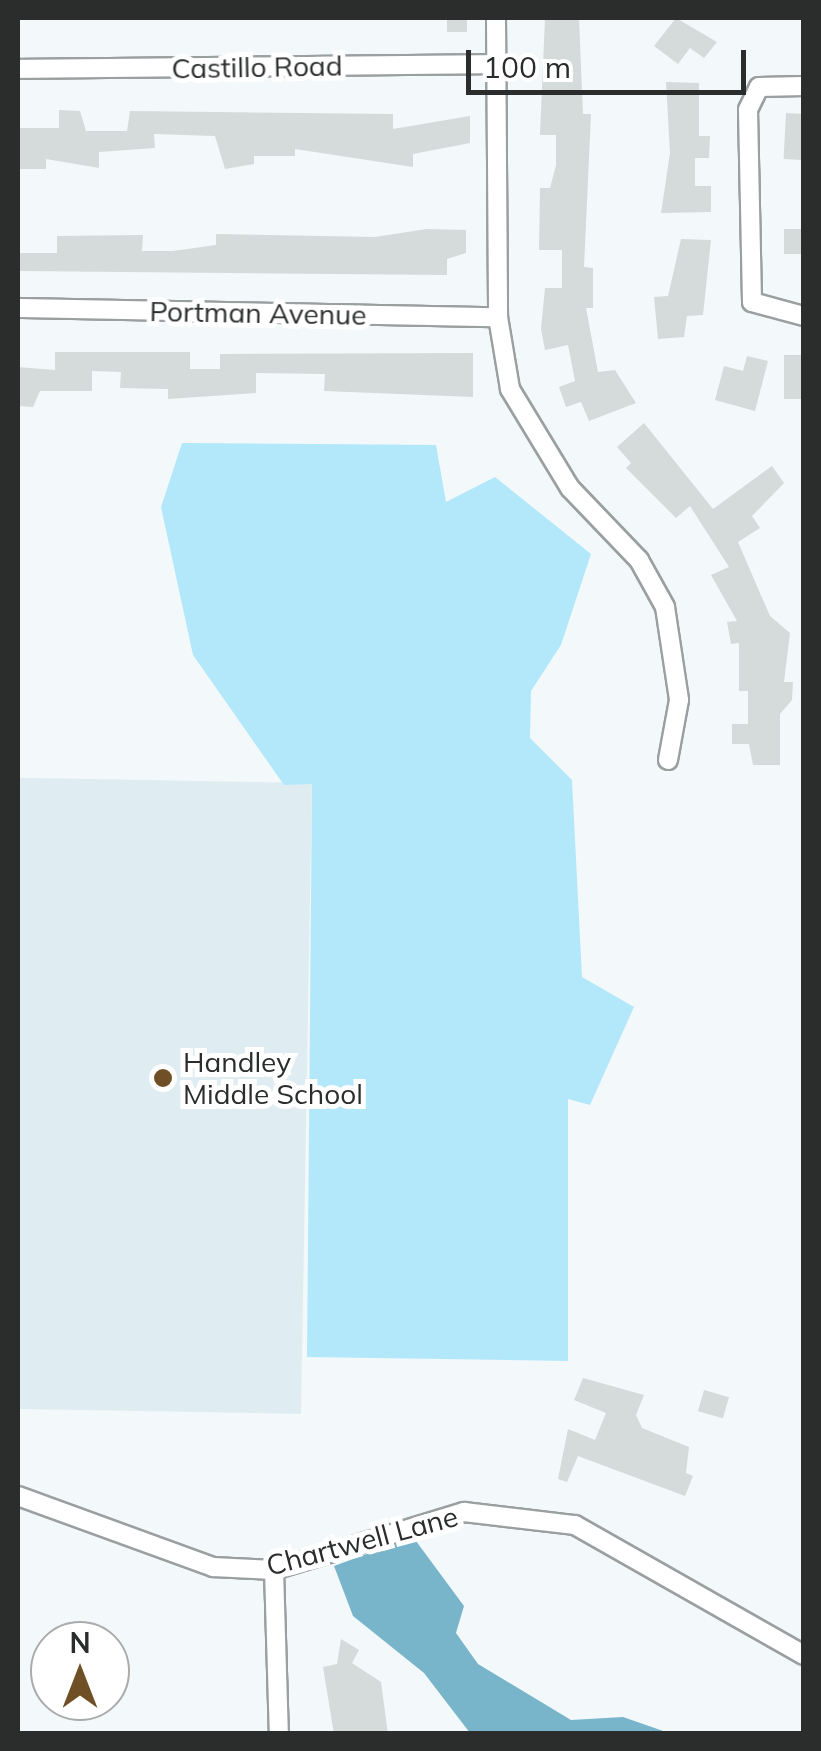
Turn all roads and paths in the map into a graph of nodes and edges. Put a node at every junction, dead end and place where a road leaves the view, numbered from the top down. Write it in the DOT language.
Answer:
graph roads {
  1 [pos="496,18"];
  2 [pos="496,64"];
  3 [pos="18,69"];
  4 [pos="804,86"];
  5 [pos="18,308"];
  6 [pos="804,316"];
  7 [pos="498,317"];
  8 [pos="668,760"];
  9 [pos="18,1496"];
  10 [pos="274,1570"];
  11 [pos="804,1655"];
  12 [pos="279,1734"];
  1 -- 2 [label="street"];
  2 -- 3 [label="street, Castillo Road"];
  2 -- 7 [label="street"];
  4 -- 6 [label="street"];
  5 -- 7 [label="street, Portman Avenue"];
  7 -- 8 [label="street"];
  9 -- 10 [label="street, Chartwell Lane"];
  10 -- 11 [label="street, Chartwell Lane"];
  10 -- 12 [label="street"];
}
